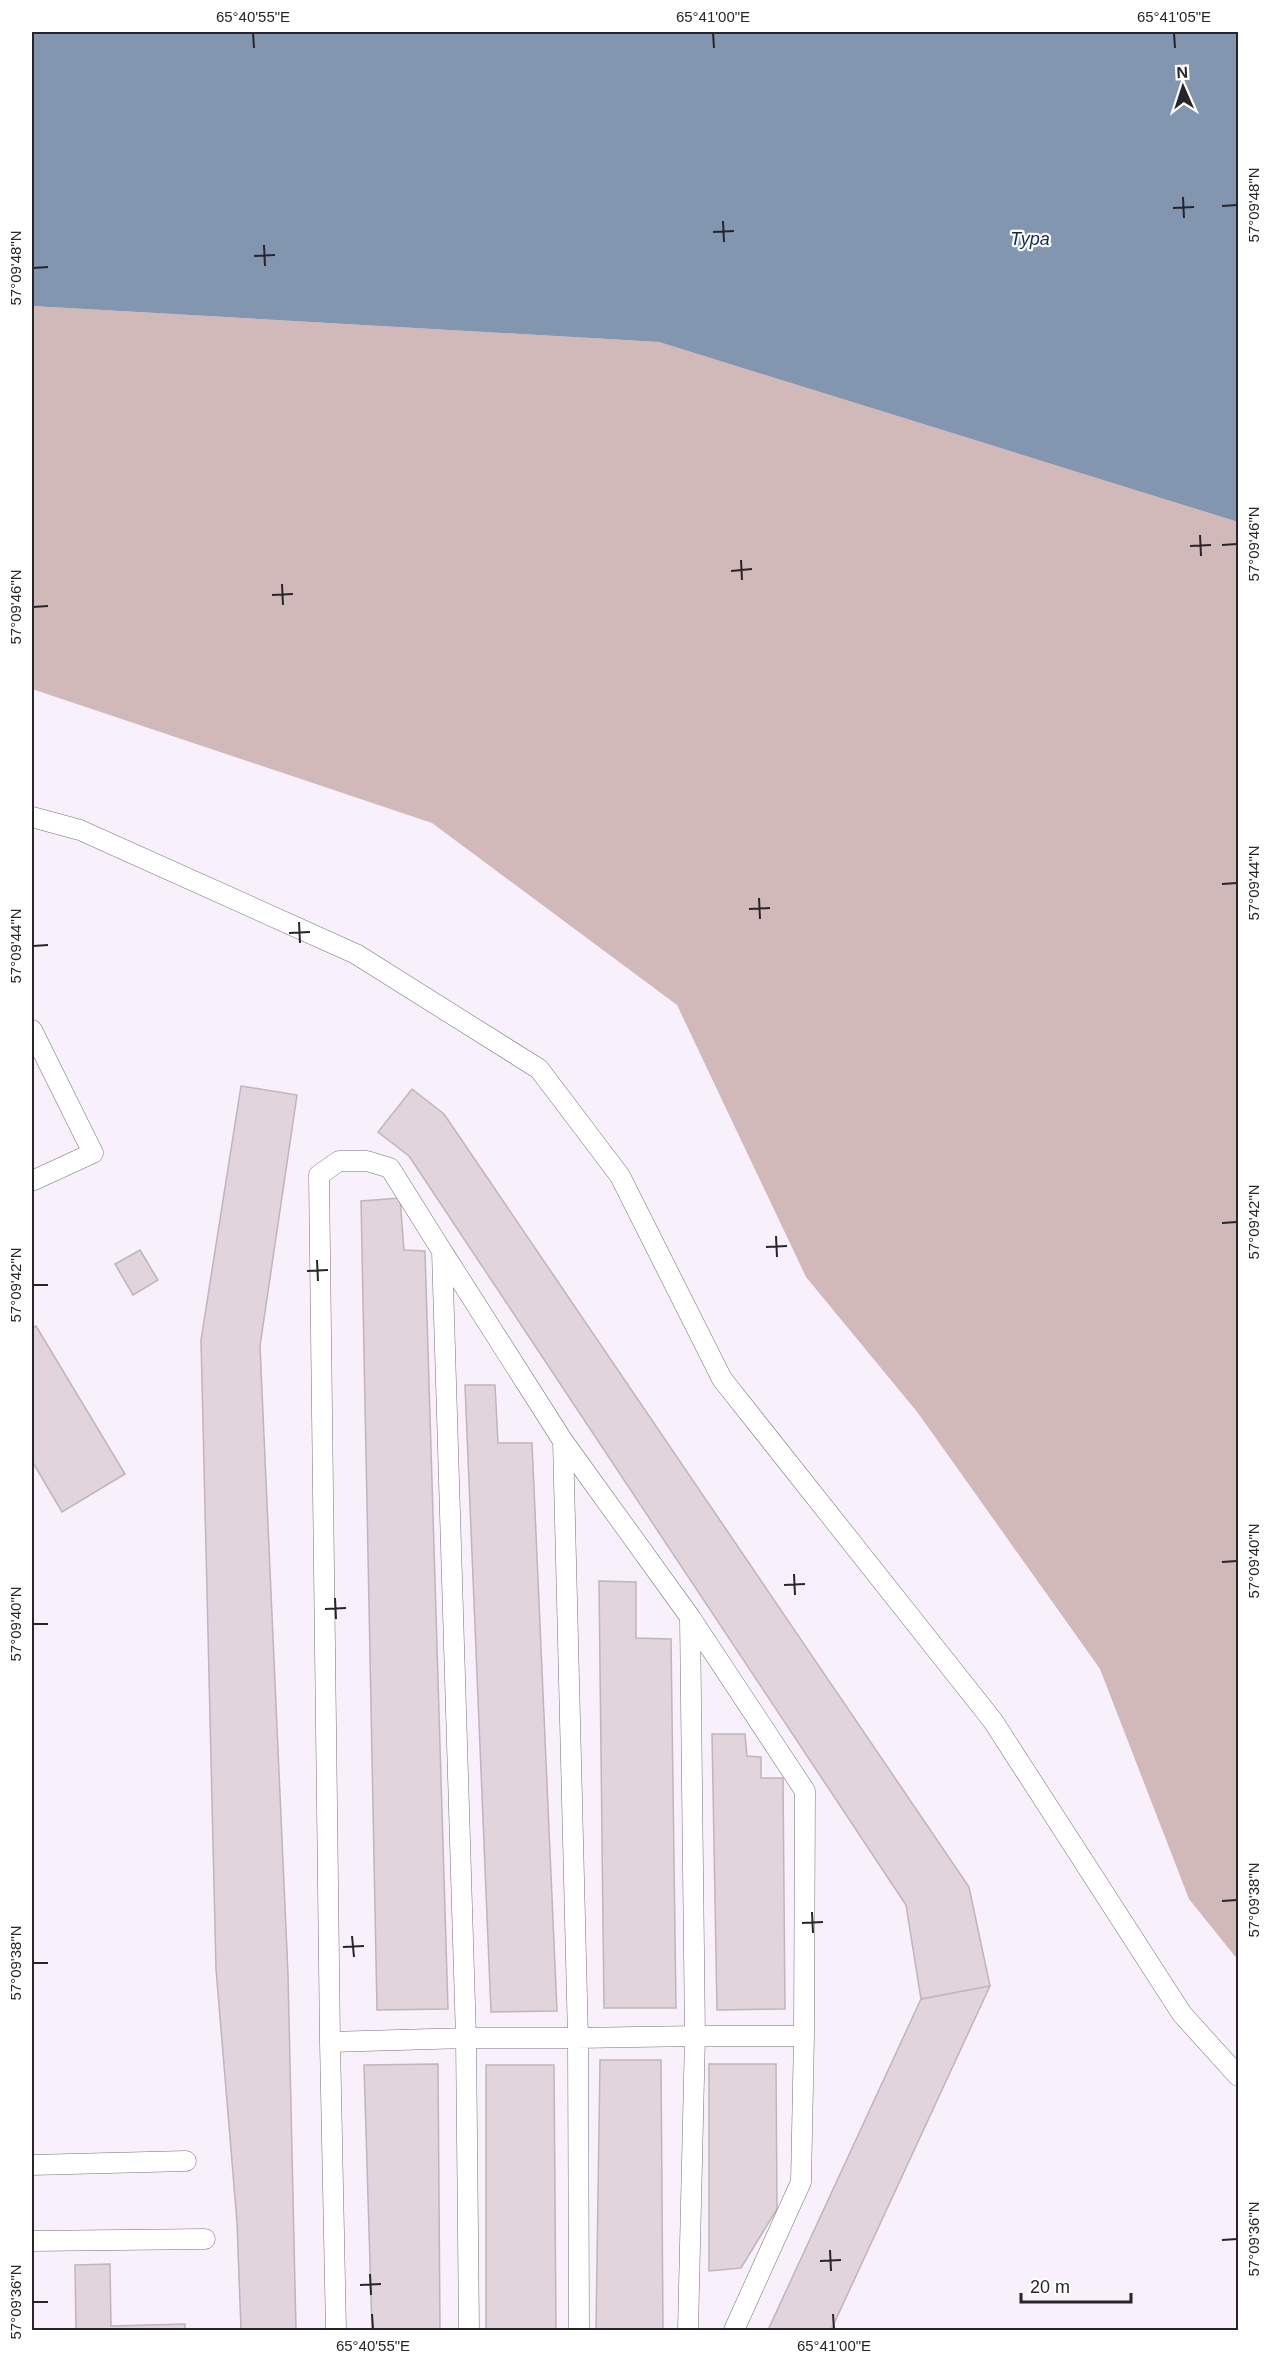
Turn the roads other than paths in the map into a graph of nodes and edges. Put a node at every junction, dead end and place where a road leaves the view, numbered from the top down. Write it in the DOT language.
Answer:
graph roads {
  1 [pos="32,817"];
  2 [pos="32,1030"];
  3 [pos="32,1181"];
  4 [pos="442,1251"];
  5 [pos="563,1441"];
  6 [pos="690,1617"];
  7 [pos="694,2036"];
  8 [pos="804,2036"];
  9 [pos="466,2038"];
  10 [pos="578,2038"];
  11 [pos="330,2042"];
  12 [pos="1239,2076"];
  13 [pos="186,2161"];
  14 [pos="32,2164"];
  15 [pos="205,2239"];
  16 [pos="32,2241"];
  17 [pos="336,2331"];
  18 [pos="469,2331"];
  19 [pos="579,2331"];
  20 [pos="688,2331"];
  21 [pos="734,2331"];
  1 -- 12 [label="lane"];
  2 -- 3 [label="lane"];
  4 -- 5 [label="lane"];
  4 -- 9 [label="lane"];
  4 -- 11 [label="lane"];
  5 -- 6 [label="lane"];
  5 -- 10 [label="lane"];
  6 -- 7 [label="lane"];
  6 -- 8 [label="lane"];
  7 -- 8 [label="lane"];
  7 -- 10 [label="lane"];
  7 -- 20 [label="lane"];
  8 -- 21 [label="lane"];
  9 -- 10 [label="lane"];
  9 -- 11 [label="lane"];
  9 -- 18 [label="lane"];
  10 -- 19 [label="lane"];
  11 -- 17 [label="lane"];
  13 -- 14 [label="lane"];
  15 -- 16 [label="lane"];
}
